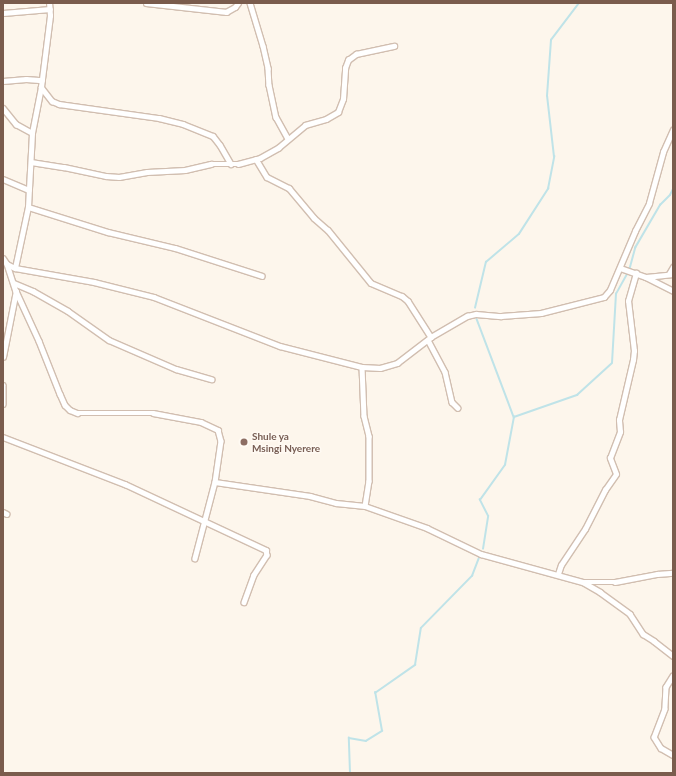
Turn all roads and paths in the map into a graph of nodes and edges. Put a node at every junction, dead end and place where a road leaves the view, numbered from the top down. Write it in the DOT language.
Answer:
graph roads {
  1 [pos="49,3"];
  2 [pos="146,3"];
  3 [pos="238,3"];
  4 [pos="250,3"];
  5 [pos="50,9"];
  6 [pos="3,13"];
  7 [pos="394,46"];
  8 [pos="42,80"];
  9 [pos="3,81"];
  10 [pos="41,87"];
  11 [pos="3,108"];
  12 [pos="673,130"];
  13 [pos="32,133"];
  14 [pos="288,139"];
  15 [pos="256,159"];
  16 [pos="31,162"];
  17 [pos="231,164"];
  18 [pos="3,179"];
  19 [pos="29,190"];
  20 [pos="28,207"];
  21 [pos="3,259"];
  22 [pos="7,264"];
  23 [pos="673,267"];
  24 [pos="14,268"];
  25 [pos="620,268"];
  26 [pos="636,273"];
  27 [pos="671,274"];
  28 [pos="262,276"];
  29 [pos="646,277"];
  30 [pos="14,283"];
  31 [pos="16,291"];
  32 [pos="673,291"];
  33 [pos="429,338"];
  34 [pos="3,354"];
  35 [pos="362,367"];
  36 [pos="212,379"];
  37 [pos="3,385"];
  38 [pos="3,404"];
  39 [pos="458,408"];
  40 [pos="3,437"];
  41 [pos="215,482"];
  42 [pos="365,506"];
  43 [pos="204,520"];
  44 [pos="195,558"];
  45 [pos="673,573"];
  46 [pos="558,574"];
  47 [pos="583,582"];
  48 [pos="244,602"];
  49 [pos="673,656"];
  50 [pos="673,676"];
  51 [pos="673,755"];
  1 -- 5 [label="street"];
  2 -- 3 [label="street"];
  4 -- 14 [label="street"];
  5 -- 6 [label="street"];
  5 -- 8 [label="street"];
  7 -- 14 [label="street"];
  8 -- 9 [label="street"];
  8 -- 10 [label="street"];
  10 -- 13 [label="street"];
  10 -- 17 [label="street"];
  11 -- 13 [label="street"];
  12 -- 25 [label="street"];
  13 -- 16 [label="street"];
  14 -- 15 [label="street"];
  15 -- 17 [label="street"];
  15 -- 33 [label="street"];
  16 -- 17 [label="street"];
  16 -- 19 [label="street"];
  18 -- 19 [label="street"];
  19 -- 20 [label="street"];
  20 -- 24 [label="street"];
  20 -- 28 [label="street"];
  21 -- 22 [label="street"];
  22 -- 24 [label="street"];
  22 -- 30 [label="street"];
  23 -- 27 [label="street"];
  24 -- 35 [label="street"];
  25 -- 26 [label="street"];
  25 -- 33 [label="street"];
  26 -- 29 [label="street"];
  26 -- 46 [label="street"];
  27 -- 29 [label="street"];
  29 -- 32 [label="street"];
  30 -- 31 [label="street"];
  30 -- 36 [label="street"];
  31 -- 34 [label="street"];
  31 -- 41 [label="street"];
  33 -- 35 [label="street"];
  33 -- 39 [label="street"];
  35 -- 42 [label="street"];
  37 -- 38 [label="street"];
  40 -- 43 [label="street"];
  41 -- 42 [label="street"];
  41 -- 43 [label="street"];
  42 -- 46 [label="street"];
  43 -- 44 [label="street"];
  43 -- 48 [label="street"];
  45 -- 47 [label="street"];
  46 -- 47 [label="street"];
  47 -- 49 [label="street"];
  50 -- 51 [label="street"];
}
